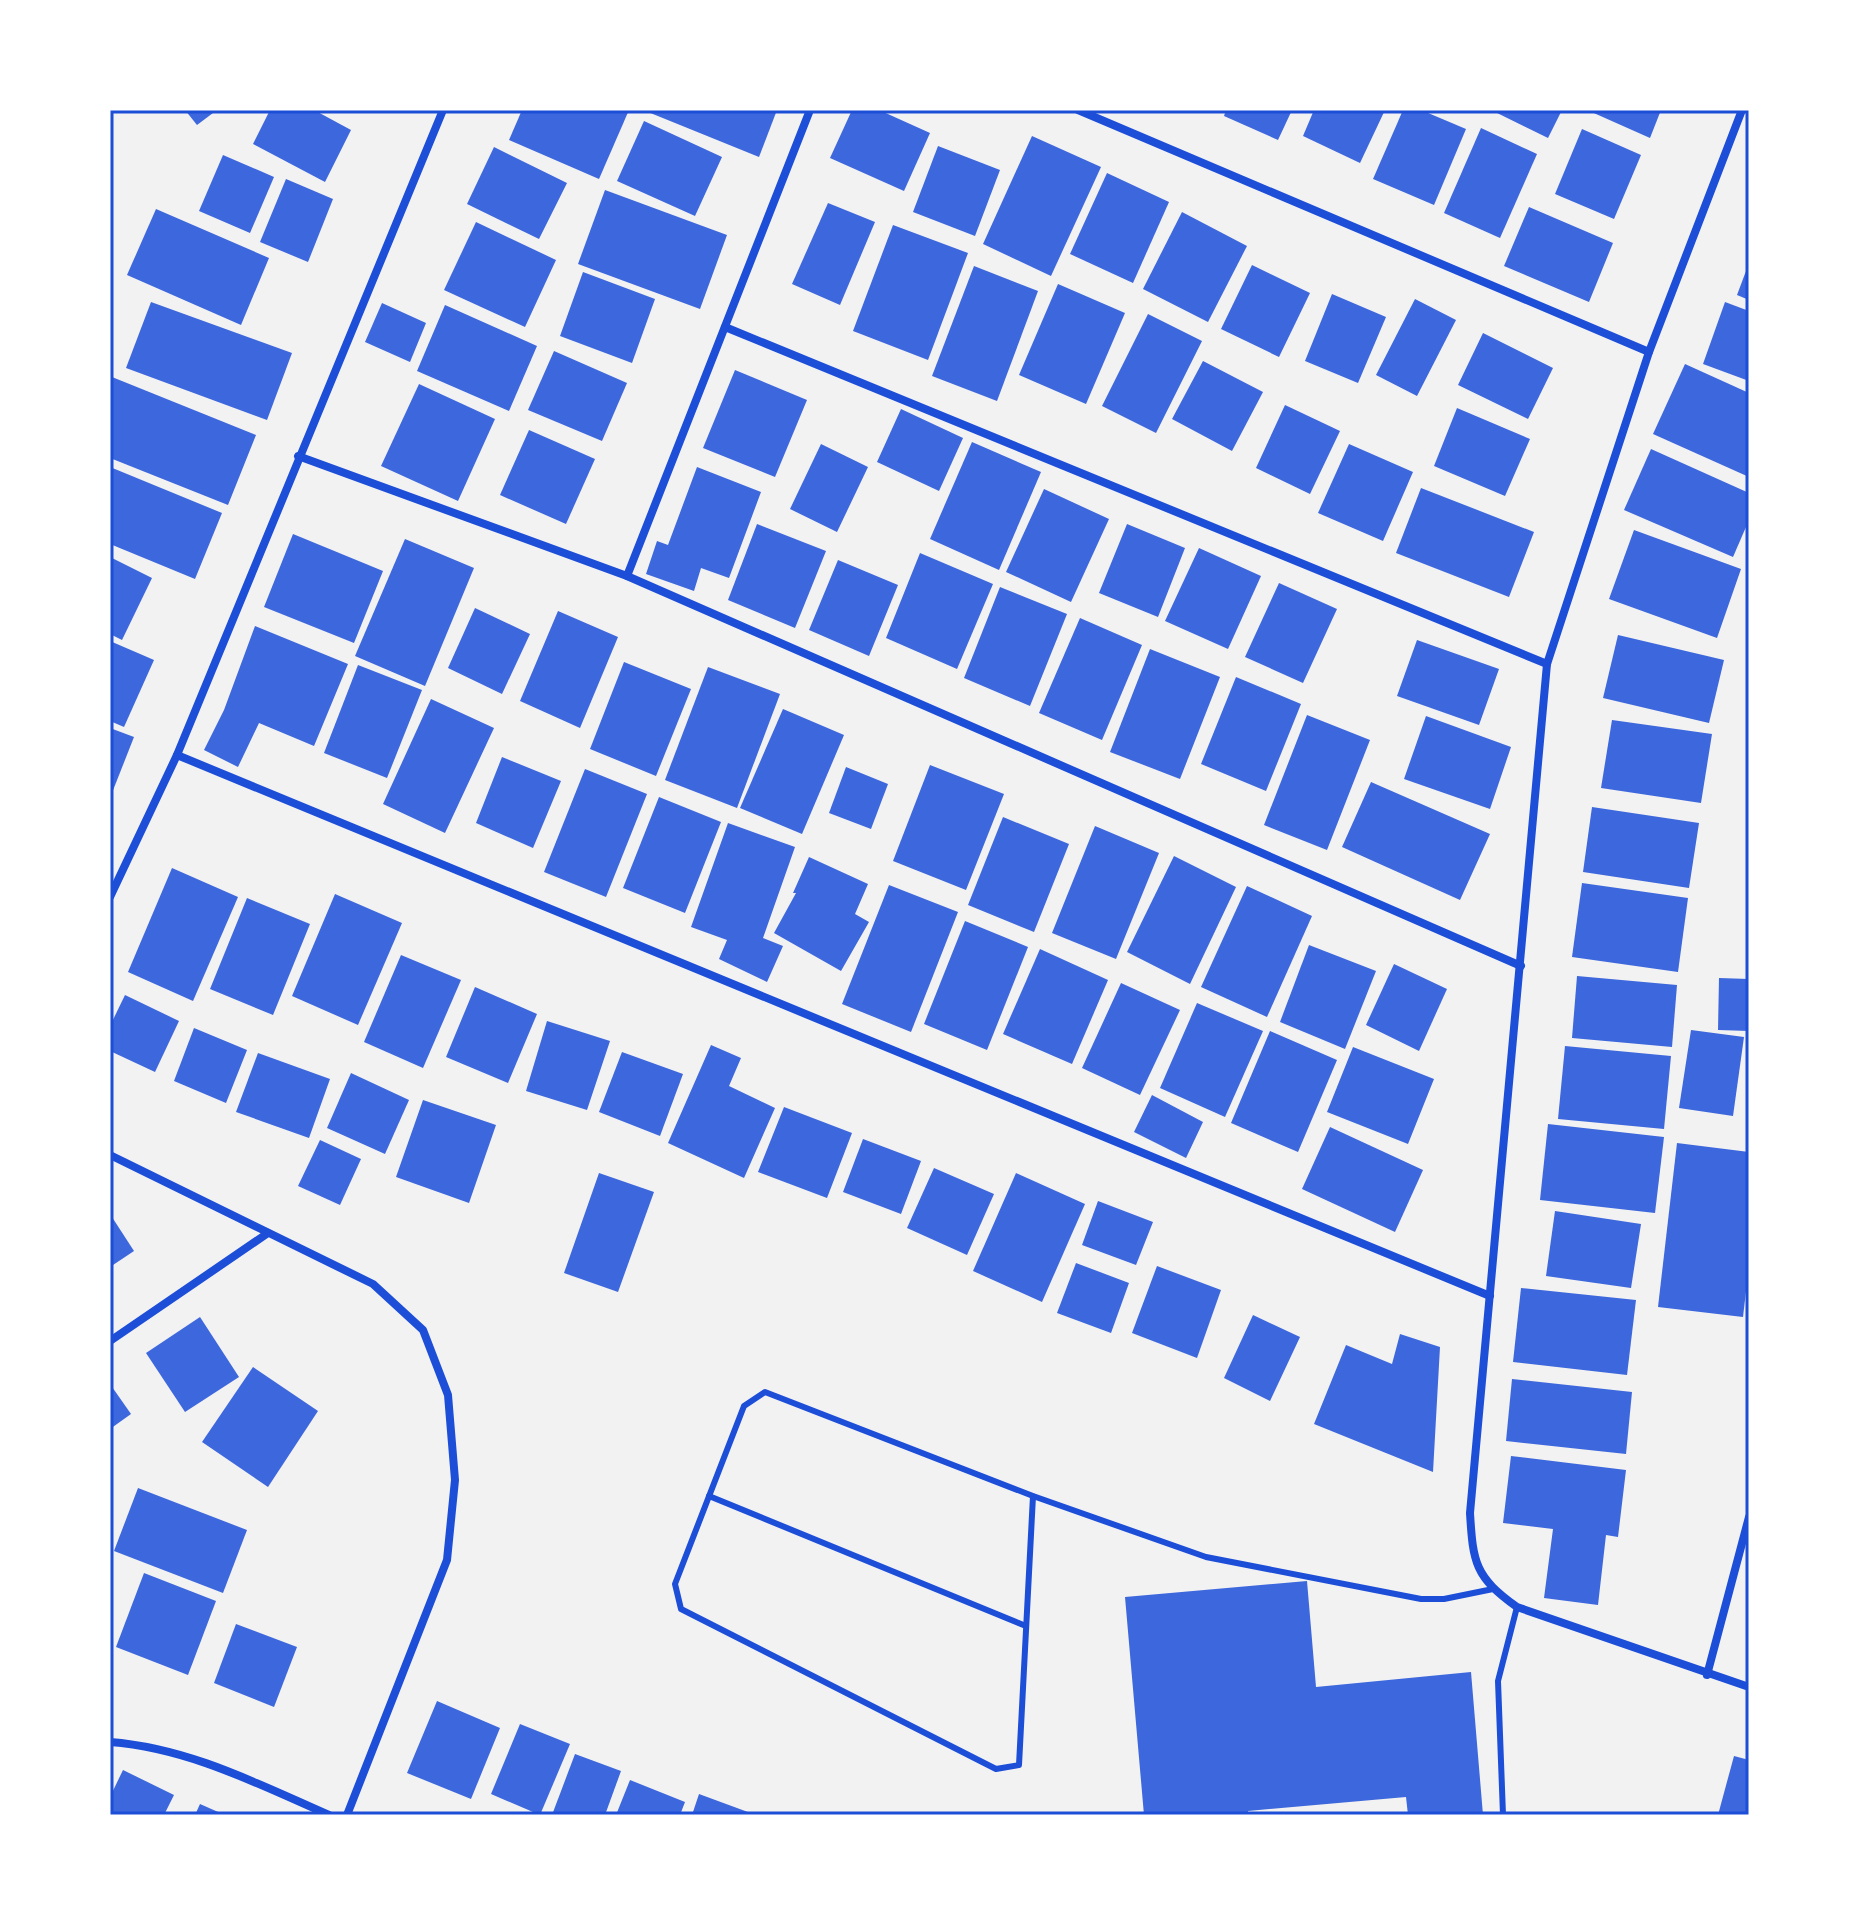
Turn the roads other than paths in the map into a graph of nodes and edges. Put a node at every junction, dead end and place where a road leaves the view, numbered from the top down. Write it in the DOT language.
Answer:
graph roads {
  1 [pos="443,110"];
  2 [pos="810,110"];
  3 [pos="1078,110"];
  4 [pos="1742,110"];
  5 [pos="725,327"];
  6 [pos="1649,352"];
  7 [pos="298,456"];
  8 [pos="627,576"];
  9 [pos="1547,664"];
  10 [pos="177,755"];
  11 [pos="110,897"];
  12 [pos="1521,966"];
  13 [pos="110,1155"];
  14 [pos="268,1233"];
  15 [pos="1490,1296"];
  16 [pos="110,1341"];
  17 [pos="709,1496"];
  18 [pos="1033,1496"];
  19 [pos="1749,1517"];
  20 [pos="1493,1589"];
  21 [pos="1517,1607"];
  22 [pos="1026,1626"];
  23 [pos="1707,1675"];
  24 [pos="1749,1687"];
  25 [pos="110,1742"];
  26 [pos="329,1815"];
  27 [pos="347,1815"];
  28 [pos="1503,1815"];
  1 -- 7 [label="street"];
  2 -- 5 [label="street"];
  3 -- 6 [label="street"];
  4 -- 6 [label="street"];
  5 -- 8 [label="street"];
  5 -- 9 [label="street"];
  6 -- 9 [label="street"];
  7 -- 8 [label="street"];
  7 -- 10 [label="street"];
  8 -- 12 [label="street"];
  9 -- 12 [label="street"];
  10 -- 11 [label="street"];
  10 -- 15 [label="street"];
  12 -- 15 [label="street"];
  13 -- 14 [label="street"];
  14 -- 16 [label="street"];
  14 -- 27 [label="street"];
  15 -- 20 [label="street"];
  17 -- 18 [label="lane"];
  17 -- 22 [label="lane"];
  17 -- 22 [label="lane"];
  18 -- 20 [label="lane"];
  18 -- 22 [label="lane"];
  19 -- 23 [label="street"];
  20 -- 21 [label="street"];
  21 -- 23 [label="street"];
  21 -- 28 [label="lane"];
  23 -- 24 [label="street"];
  25 -- 26 [label="street"];
}
